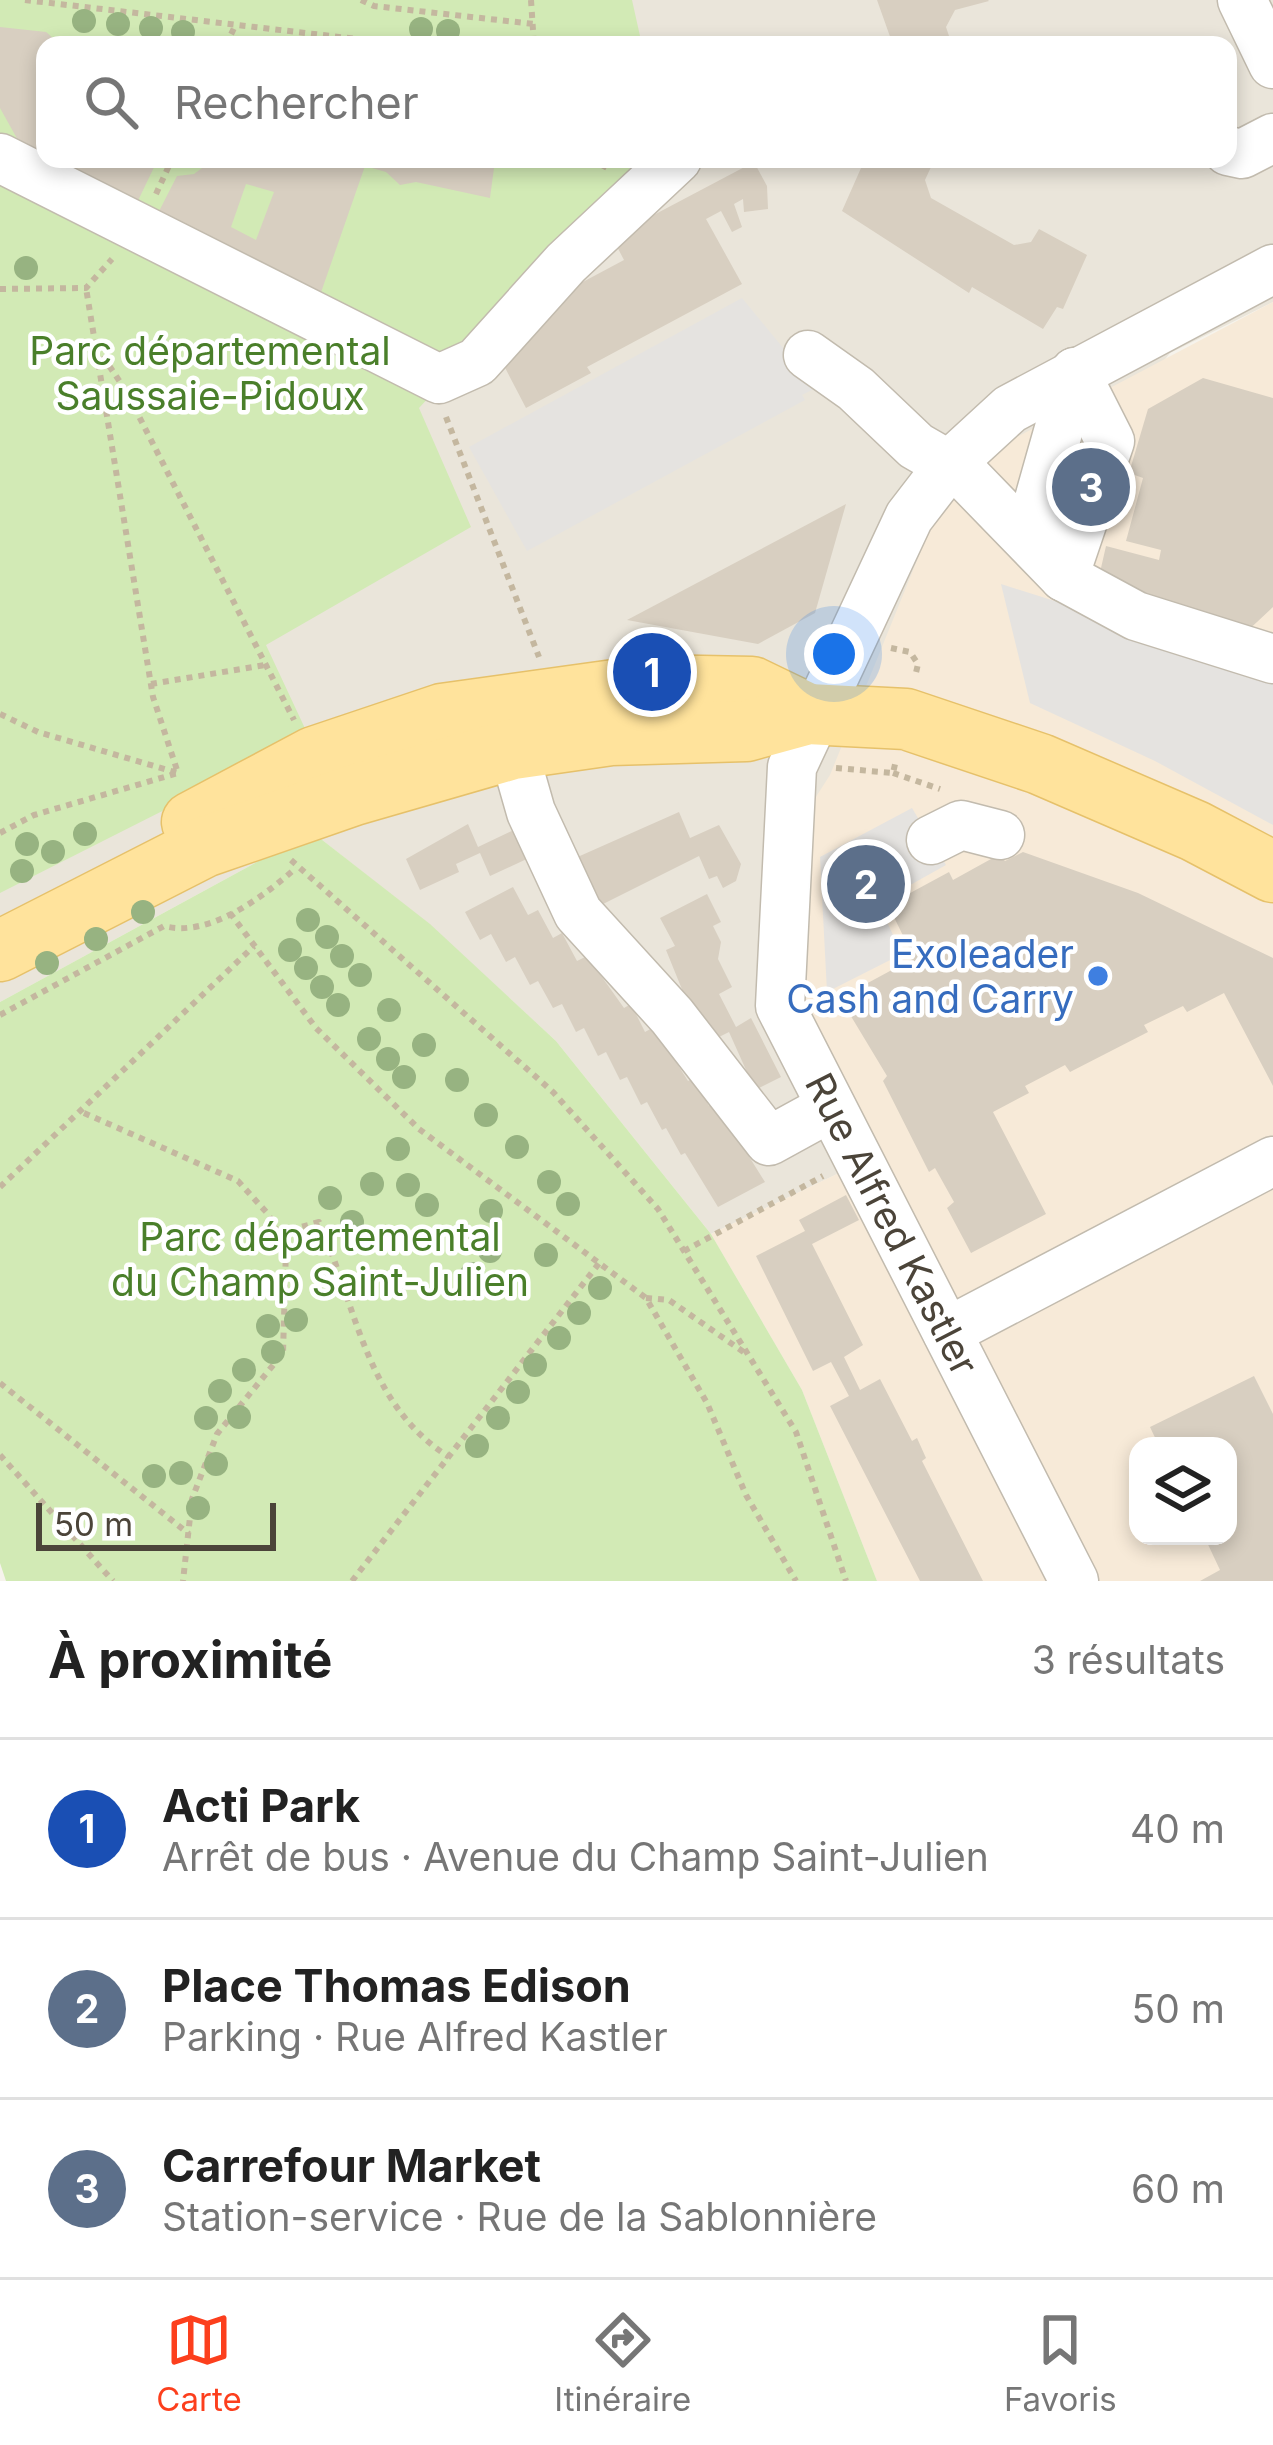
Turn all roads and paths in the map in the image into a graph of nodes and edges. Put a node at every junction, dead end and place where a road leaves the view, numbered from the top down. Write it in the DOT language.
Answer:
graph roads {
  1 [pos="26,0"];
  2 [pos="362,0"];
  3 [pos="531,0"];
  4 [pos="1242,0"];
  5 [pos="534,24"];
  6 [pos="235,26"];
  7 [pos="230,36"];
  8 [pos="326,36"];
  9 [pos="534,36"];
  10 [pos="1273,64"];
  11 [pos="1273,138"];
  12 [pos="1237,153"];
  13 [pos="0,158"];
  14 [pos="667,168"];
  15 [pos="1273,269"];
  16 [pos="0,289"];
  17 [pos="96,346"];
  18 [pos="808,355"];
  19 [pos="1075,372"];
  20 [pos="439,379"];
  21 [pos="949,466"];
  22 [pos="1064,573"];
  23 [pos="880,646"];
  24 [pos="1273,659"];
  25 [pos="265,665"];
  26 [pos="914,682"];
  27 [pos="151,684"];
  28 [pos="555,697"];
  29 [pos="0,714"];
  30 [pos="814,714"];
  31 [pos="296,726"];
  32 [pos="513,749"];
  33 [pos="178,773"];
  34 [pos="182,789"];
  35 [pos="0,833"];
  36 [pos="1000,835"];
  37 [pos="931,840"];
  38 [pos="287,855"];
  39 [pos="296,868"];
  40 [pos="1273,872"];
  41 [pos="230,913"];
  42 [pos="0,922"];
  43 [pos="254,946"];
  44 [pos="0,951"];
  45 [pos="0,1015"];
  46 [pos="831,1107"];
  47 [pos="84,1113"];
  48 [pos="858,1159"];
  49 [pos="1273,1161"];
  50 [pos="0,1187"];
  51 [pos="279,1233"];
  52 [pos="684,1251"];
  53 [pos="600,1262"];
  54 [pos="646,1298"];
  55 [pos="947,1332"];
  56 [pos="748,1354"];
  57 [pos="0,1382"];
  58 [pos="0,1455"];
  59 [pos="448,1457"];
  60 [pos="188,1534"];
  61 [pos="113,1581"];
  62 [pos="183,1581"];
  63 [pos="352,1581"];
  64 [pos="796,1581"];
  65 [pos="846,1581"];
  66 [pos="1074,1581"];
  1 -- 6 [label="path"];
  2 -- 5 [label="path"];
  3 -- 5 [label="path"];
  4 -- 10 [label="street"];
  5 -- 9 [label="path"];
  6 -- 7 [label="path"];
  6 -- 8 [label="path"];
  11 -- 12 [label="street"];
  13 -- 20 [label="street"];
  14 -- 20 [label="street"];
  15 -- 19 [label="street, Rue Alfred Kastler"];
  16 -- 17 [label="path"];
  17 -- 25 [label="path"];
  17 -- 27 [label="path"];
  18 -- 21 [label="street"];
  19 -- 21 [label="street, Rue Alfred Kastler"];
  19 -- 22 [label="street"];
  20 -- 28 [label="path"];
  21 -- 22 [label="street"];
  21 -- 30 [label="street, Rue Alfred Kastler"];
  22 -- 24 [label="street"];
  23 -- 26 [label="path"];
  25 -- 27 [label="path"];
  25 -- 31 [label="path"];
  27 -- 33 [label="path"];
  28 -- 30 [label="main road"];
  28 -- 42 [label="main road"];
  29 -- 33 [label="path"];
  30 -- 32 [label="main road"];
  30 -- 40 [label="main road"];
  30 -- 46 [label="street, Rue Alfred Kastler"];
  32 -- 44 [label="main road"];
  32 -- 46 [label="street"];
  33 -- 34 [label="path"];
  33 -- 35 [label="path"];
  36 -- 37 [label="street"];
  38 -- 39 [label="path"];
  39 -- 41 [label="path"];
  39 -- 52 [label="path"];
  41 -- 43 [label="path"];
  41 -- 45 [label="path"];
  43 -- 47 [label="path"];
  43 -- 53 [label="path"];
  46 -- 48 [label="street, Rue Alfred Kastler"];
  47 -- 50 [label="path"];
  47 -- 51 [label="path"];
  48 -- 52 [label="path"];
  48 -- 55 [label="street, Rue Alfred Kastler"];
  49 -- 55 [label="street"];
  51 -- 59 [label="path"];
  51 -- 60 [label="path"];
  52 -- 56 [label="path"];
  53 -- 54 [label="path"];
  53 -- 59 [label="path"];
  54 -- 56 [label="path"];
  54 -- 64 [label="path"];
  55 -- 66 [label="street, Rue Alfred Kastler"];
  56 -- 65 [label="path"];
  57 -- 60 [label="path"];
  58 -- 61 [label="path"];
  59 -- 63 [label="path"];
  60 -- 62 [label="path"];
}
